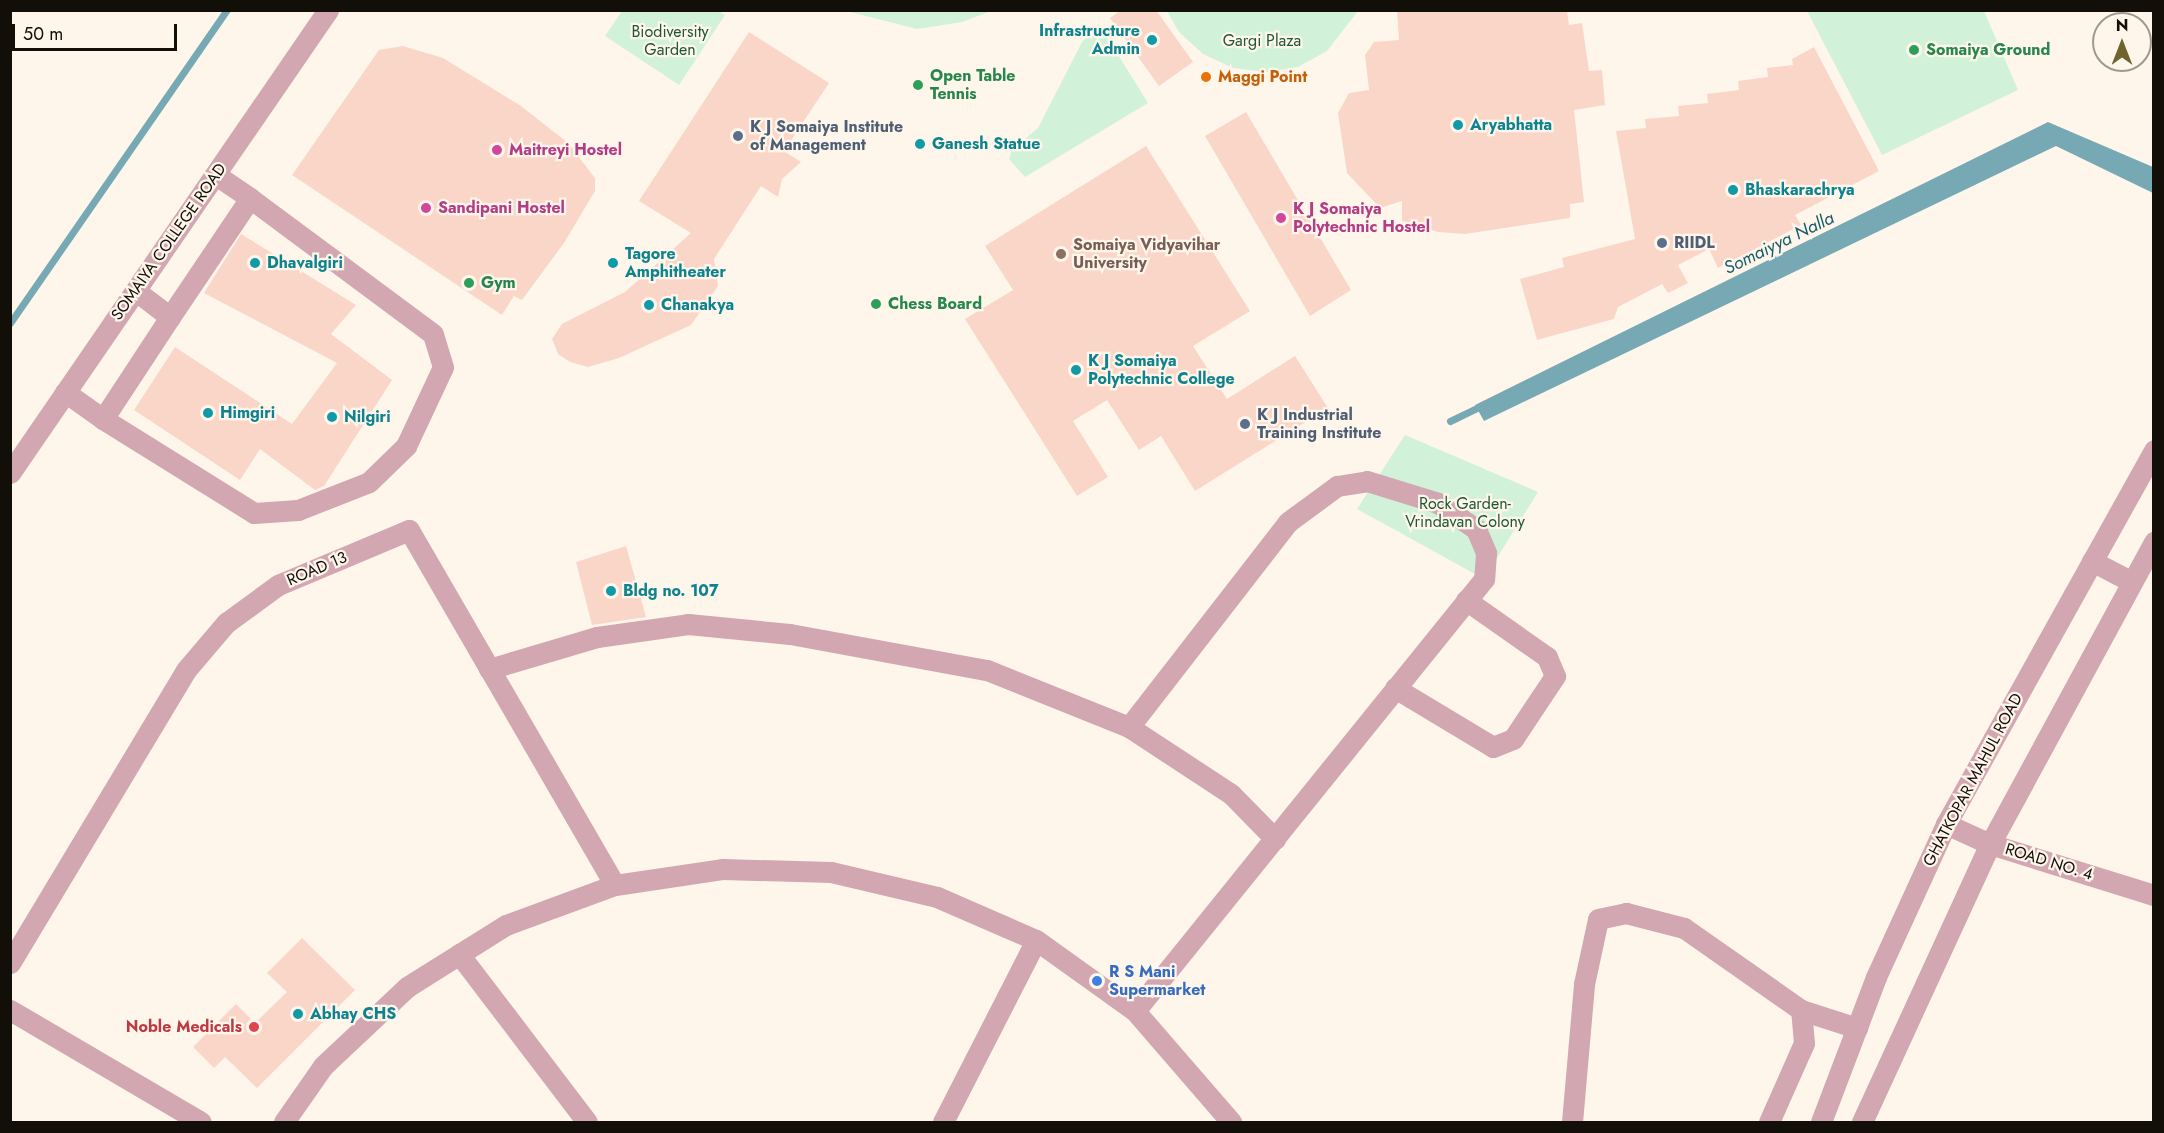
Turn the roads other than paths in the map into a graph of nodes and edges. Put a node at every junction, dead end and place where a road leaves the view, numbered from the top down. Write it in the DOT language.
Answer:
graph roads {
  1 [pos="328,10"];
  2 [pos="216,175"];
  3 [pos="250,198"];
  4 [pos="136,291"];
  5 [pos="170,317"];
  6 [pos="65,392"];
  7 [pos="103,419"];
  8 [pos="2154,450"];
  9 [pos="10,473"];
  10 [pos="2154,542"];
  11 [pos="2092,561"];
  12 [pos="2132,582"];
  13 [pos="1466,600"];
  14 [pos="489,669"];
  15 [pos="1395,688"];
  16 [pos="1129,727"];
  17 [pos="1946,824"];
  18 [pos="1275,839"];
  19 [pos="1990,844"];
  20 [pos="615,885"];
  21 [pos="2154,895"];
  22 [pos="1036,940"];
  23 [pos="459,954"];
  24 [pos="10,963"];
  25 [pos="10,1010"];
  26 [pos="1801,1010"];
  27 [pos="1135,1011"];
  28 [pos="1857,1028"];
  29 [pos="201,1122"];
  30 [pos="284,1122"];
  31 [pos="587,1122"];
  32 [pos="944,1122"];
  33 [pos="1231,1122"];
  34 [pos="1572,1122"];
  35 [pos="1769,1122"];
  36 [pos="1821,1122"];
  37 [pos="1862,1122"];
  1 -- 2 [label="street, SOMAIYA COLLEGE ROAD"];
  2 -- 3 [label="street"];
  2 -- 4 [label="street, SOMAIYA COLLEGE ROAD"];
  3 -- 5 [label="street"];
  3 -- 7 [label="street"];
  4 -- 5 [label="street"];
  4 -- 6 [label="street, SOMAIYA COLLEGE ROAD"];
  5 -- 7 [label="street"];
  6 -- 7 [label="street"];
  6 -- 9 [label="street, SOMAIYA COLLEGE ROAD"];
  8 -- 11 [label="street, GHATKOPAR MAHUL ROAD"];
  10 -- 12 [label="street"];
  11 -- 12 [label="street"];
  11 -- 17 [label="street, GHATKOPAR MAHUL ROAD"];
  12 -- 19 [label="street"];
  13 -- 15 [label="street"];
  13 -- 15 [label="street"];
  13 -- 16 [label="street"];
  14 -- 16 [label="street"];
  14 -- 20 [label="street, ROAD 13"];
  14 -- 24 [label="street, ROAD 13"];
  15 -- 18 [label="street"];
  16 -- 18 [label="street"];
  17 -- 19 [label="street, ROAD NO. 4"];
  17 -- 28 [label="street, GHATKOPAR MAHUL ROAD"];
  18 -- 27 [label="street"];
  19 -- 21 [label="street, ROAD NO. 4"];
  19 -- 37 [label="street"];
  20 -- 22 [label="street"];
  20 -- 23 [label="street"];
  22 -- 27 [label="street"];
  22 -- 32 [label="street"];
  23 -- 30 [label="street"];
  23 -- 31 [label="street"];
  25 -- 29 [label="street"];
  26 -- 28 [label="street"];
  26 -- 34 [label="street"];
  26 -- 35 [label="street"];
  27 -- 33 [label="street"];
  28 -- 36 [label="street, GHATKOPAR MAHUL ROAD"];
}
